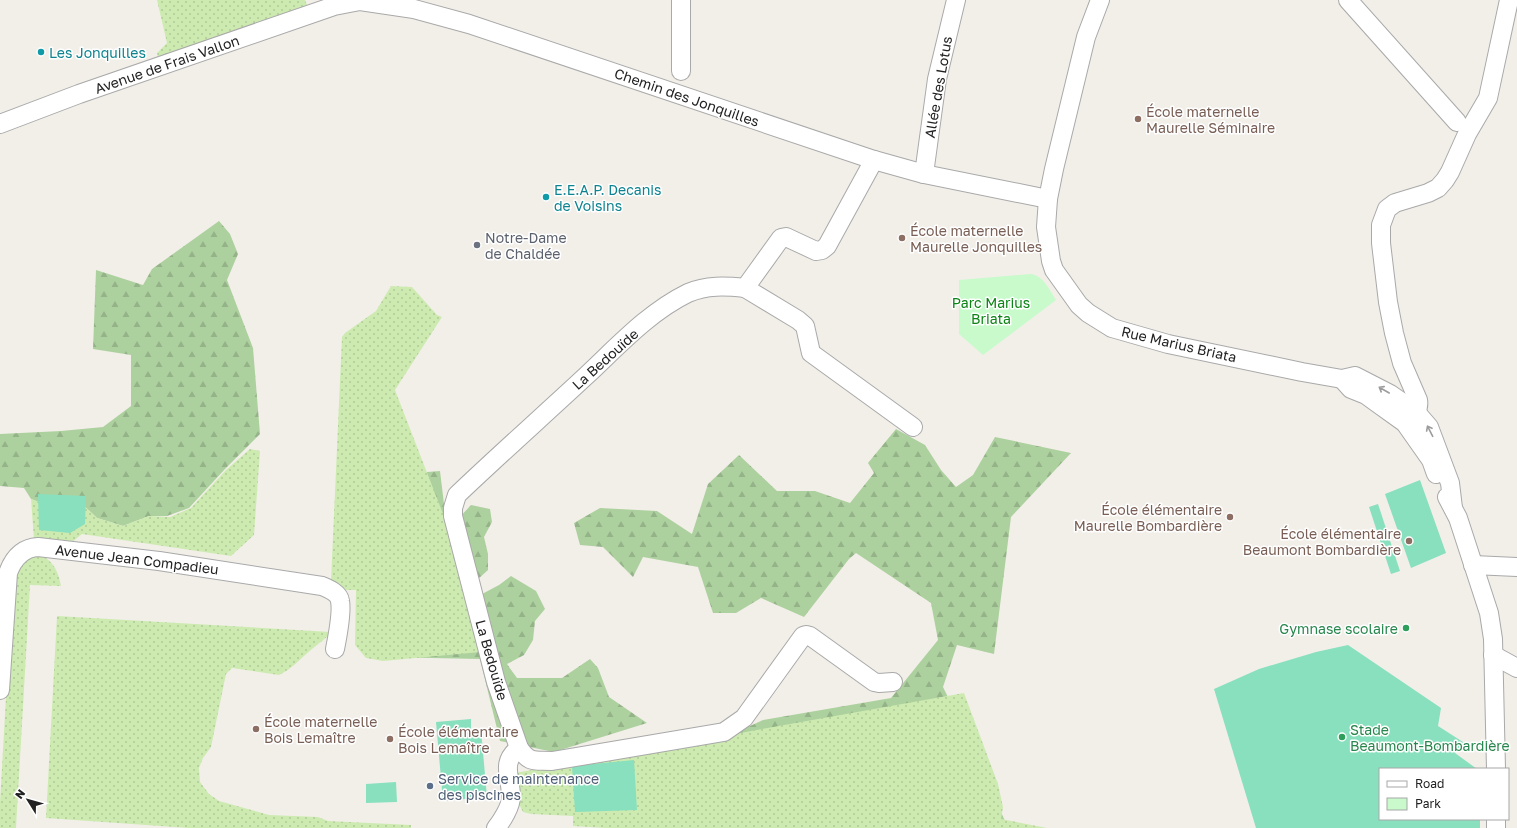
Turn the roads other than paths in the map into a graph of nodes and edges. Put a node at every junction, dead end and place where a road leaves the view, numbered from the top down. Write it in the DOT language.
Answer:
graph roads {
  1 [pos="680,0"];
  2 [pos="956,0"];
  3 [pos="1100,0"];
  4 [pos="1348,0"];
  5 [pos="1509,0"];
  6 [pos="331,3"];
  7 [pos="681,71"];
  8 [pos="0,124"];
  9 [pos="1462,128"];
  10 [pos="874,160"];
  11 [pos="924,174"];
  12 [pos="1048,198"];
  13 [pos="745,288"];
  14 [pos="1411,418"];
  15 [pos="913,427"];
  16 [pos="1473,566"];
  17 [pos="1517,567"];
  18 [pos="335,649"];
  19 [pos="1493,655"];
  20 [pos="1517,668"];
  21 [pos="893,682"];
  22 [pos="0,690"];
  23 [pos="520,748"];
  24 [pos="1496,768"];
  25 [pos="496,828"];
  1 -- 7 [label="street"];
  2 -- 11 [label="street, Allée des Lotus"];
  3 -- 12 [label="street, Rue Marius Briata"];
  4 -- 9 [label="street"];
  5 -- 9 [label="street"];
  6 -- 8 [label="street, Avenue de Frais Vallon"];
  6 -- 10 [label="street, Chemin des Jonquilles"];
  9 -- 14 [label="street"];
  10 -- 11 [label="street, Chemin des Jonquilles"];
  10 -- 13 [label="street"];
  11 -- 12 [label="street, Chemin des Jonquilles"];
  12 -- 14 [label="street, Rue Marius Briata"];
  13 -- 15 [label="street, La Bedouïde"];
  13 -- 23 [label="street, La Bedouïde"];
  14 -- 16 [label="street"];
  16 -- 17 [label="street"];
  16 -- 19 [label="street"];
  18 -- 22 [label="street, Avenue Jean Compadieu"];
  19 -- 20 [label="street"];
  19 -- 24 [label="street"];
  21 -- 23 [label="street, La Bedouïde"];
  23 -- 25 [label="street"];
}
